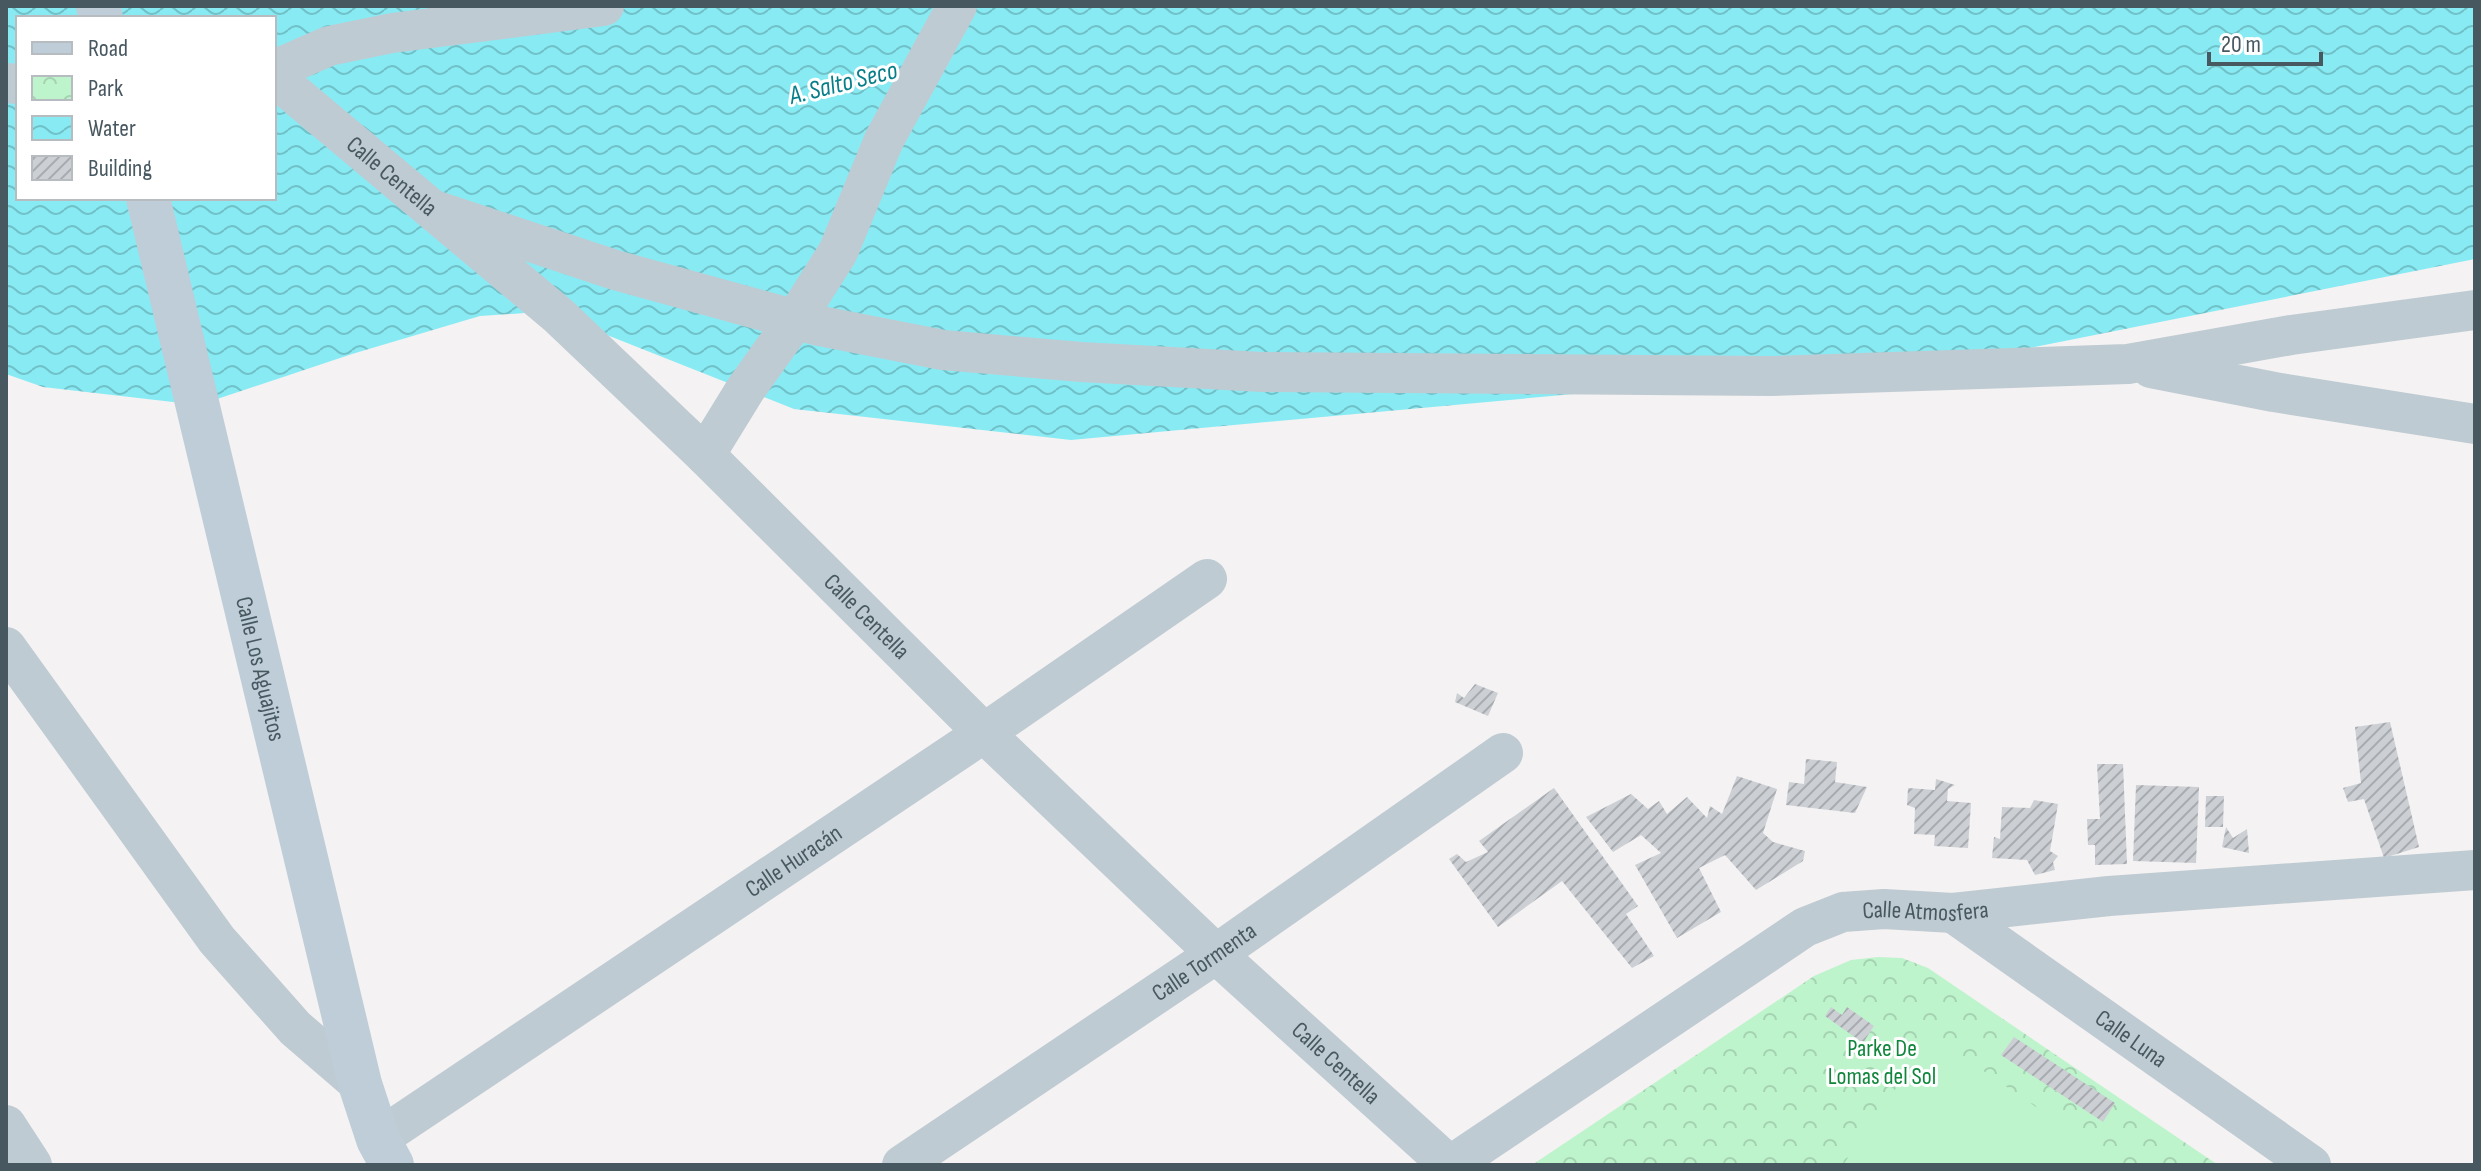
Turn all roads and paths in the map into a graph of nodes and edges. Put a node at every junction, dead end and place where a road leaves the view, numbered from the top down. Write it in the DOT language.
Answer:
graph roads {
  1 [pos="604,6"];
  2 [pos="957,6"];
  3 [pos="276,69"];
  4 [pos="276,79"];
  5 [pos="148,200"];
  6 [pos="437,211"];
  7 [pos="2475,310"];
  8 [pos="795,320"];
  9 [pos="2128,364"];
  10 [pos="2475,424"];
  11 [pos="705,455"];
  12 [pos="1207,579"];
  13 [pos="6,647"];
  14 [pos="984,733"];
  15 [pos="1503,753"];
  16 [pos="2471,874"];
  17 [pos="1953,913"];
  18 [pos="1216,954"];
  19 [pos="360,1084"];
  20 [pos="6,1125"];
  21 [pos="385,1152"];
  22 [pos="32,1165"];
  23 [pos="902,1165"];
  24 [pos="1450,1165"];
  25 [pos="2311,1165"];
  1 -- 3 [label="street"];
  2 -- 8 [label="street"];
  4 -- 6 [label="street, Calle Centella"];
  5 -- 19 [label="street, Calle Los Aguajitos"];
  6 -- 8 [label="street"];
  6 -- 11 [label="street, Calle Centella"];
  7 -- 9 [label="street"];
  8 -- 9 [label="street"];
  8 -- 11 [label="street"];
  9 -- 10 [label="street"];
  11 -- 14 [label="street, Calle Centella"];
  12 -- 14 [label="street, Calle Huracán"];
  13 -- 19 [label="street"];
  14 -- 18 [label="street, Calle Centella"];
  14 -- 21 [label="street, Calle Huracán"];
  15 -- 18 [label="street, Calle Tormenta"];
  16 -- 17 [label="street, Calle Atmosfera"];
  17 -- 24 [label="street, Calle Atmosfera"];
  17 -- 25 [label="street, Calle Luna"];
  18 -- 23 [label="street, Calle Tormenta"];
  18 -- 24 [label="street, Calle Centella"];
  19 -- 21 [label="street, Calle Los Aguajitos"];
  20 -- 22 [label="street"];
}
